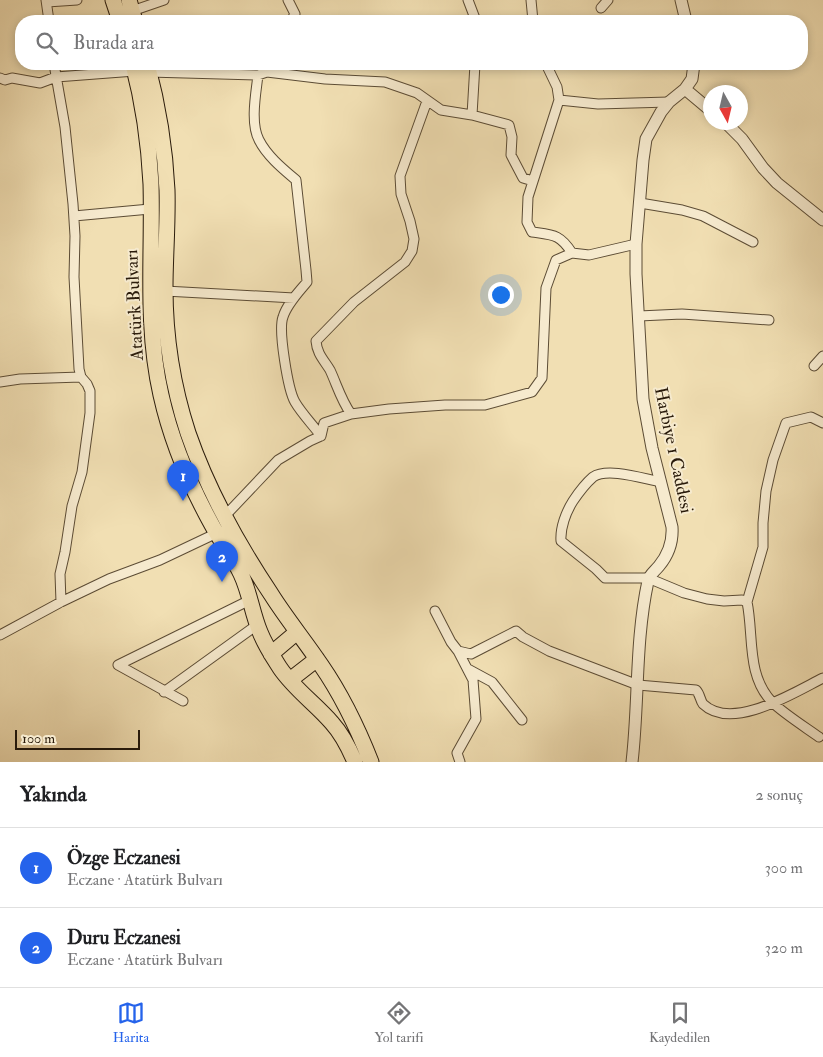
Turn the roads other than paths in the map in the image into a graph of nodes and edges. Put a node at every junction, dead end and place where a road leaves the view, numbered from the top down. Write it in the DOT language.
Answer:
graph roads {
  1 [pos="77,0"];
  2 [pos="113,0"];
  3 [pos="164,0"];
  4 [pos="288,0"];
  5 [pos="468,0"];
  6 [pos="531,0"];
  7 [pos="608,0"];
  8 [pos="681,0"];
  9 [pos="47,1"];
  10 [pos="601,8"];
  11 [pos="132,11"];
  12 [pos="48,15"];
  13 [pos="118,15"];
  14 [pos="294,15"];
  15 [pos="474,15"];
  16 [pos="532,15"];
  17 [pos="685,15"];
  18 [pos="55,70"];
  19 [pos="116,70"];
  20 [pos="141,70"];
  21 [pos="142,70"];
  22 [pos="202,70"];
  23 [pos="265,70"];
  24 [pos="475,70"];
  25 [pos="549,70"];
  26 [pos="693,70"];
  27 [pos="262,73"];
  28 [pos="56,77"];
  29 [pos="2,82"];
  30 [pos="685,89"];
  31 [pos="559,100"];
  32 [pos="427,101"];
  33 [pos="669,102"];
  34 [pos="703,104"];
  35 [pos="472,114"];
  36 [pos="733,130"];
  37 [pos="535,175"];
  38 [pos="640,203"];
  39 [pos="150,209"];
  40 [pos="74,216"];
  41 [pos="823,220"];
  42 [pos="753,242"];
  43 [pos="636,244"];
  44 [pos="572,253"];
  45 [pos="165,291"];
  46 [pos="294,298"];
  47 [pos="639,316"];
  48 [pos="769,320"];
  49 [pos="823,356"];
  50 [pos="814,366"];
  51 [pos="82,377"];
  52 [pos="0,382"];
  53 [pos="351,414"];
  54 [pos="823,423"];
  55 [pos="321,436"];
  56 [pos="661,482"];
  57 [pos="224,517"];
  58 [pos="217,533"];
  59 [pos="648,578"];
  60 [pos="250,600"];
  61 [pos="61,602"];
  62 [pos="747,602"];
  63 [pos="435,612"];
  64 [pos="257,625"];
  65 [pos="2,630"];
  66 [pos="298,632"];
  67 [pos="458,651"];
  68 [pos="271,654"];
  69 [pos="317,659"];
  70 [pos="468,669"];
  71 [pos="823,678"];
  72 [pos="290,680"];
  73 [pos="638,685"];
  74 [pos="164,692"];
  75 [pos="182,701"];
  76 [pos="774,703"];
  77 [pos="522,720"];
  78 [pos="819,737"];
  79 [pos="355,762"];
  80 [pos="371,762"];
  81 [pos="460,762"];
  82 [pos="632,762"];
  1 -- 9 [label="street"];
  2 -- 13 [label="highway"];
  3 -- 11 [label="street"];
  4 -- 14 [label="street"];
  5 -- 15 [label="street"];
  6 -- 16 [label="street"];
  7 -- 10 [label="street"];
  8 -- 17 [label="street"];
  9 -- 12 [label="street"];
  18 -- 28 [label="street"];
  19 -- 28 [label="street"];
  20 -- 39 [label="highway, Atatürk Bulvarı"];
  21 -- 45 [label="highway, Atatürk Bulvarı"];
  22 -- 27 [label="street"];
  23 -- 27 [label="street"];
  24 -- 35 [label="street"];
  25 -- 31 [label="street"];
  26 -- 30 [label="street, Harbiye 1 Caddesi"];
  27 -- 32 [label="street"];
  27 -- 46 [label="street"];
  28 -- 29 [label="street"];
  28 -- 40 [label="street"];
  30 -- 33 [label="street, Harbiye 1 Caddesi"];
  30 -- 34 [label="street"];
  31 -- 33 [label="street"];
  31 -- 37 [label="street"];
  32 -- 35 [label="street"];
  32 -- 53 [label="street"];
  33 -- 38 [label="street, Harbiye 1 Caddesi"];
  35 -- 37 [label="street"];
  36 -- 41 [label="street"];
  37 -- 44 [label="street"];
  38 -- 42 [label="street"];
  38 -- 43 [label="street, Harbiye 1 Caddesi"];
  39 -- 40 [label="street"];
  39 -- 58 [label="highway, Atatürk Bulvarı"];
  40 -- 51 [label="street"];
  43 -- 44 [label="street"];
  43 -- 47 [label="street, Harbiye 1 Caddesi"];
  44 -- 53 [label="street"];
  45 -- 46 [label="street"];
  45 -- 57 [label="highway, Atatürk Bulvarı"];
  46 -- 55 [label="street"];
  47 -- 48 [label="street"];
  47 -- 56 [label="street, Harbiye 1 Caddesi"];
  49 -- 50 [label="street"];
  51 -- 52 [label="street"];
  51 -- 61 [label="street"];
  53 -- 55 [label="street"];
  54 -- 62 [label="street"];
  55 -- 57 [label="street"];
  56 -- 59 [label="street, Harbiye 1 Caddesi"];
  56 -- 59 [label="street"];
  57 -- 66 [label="highway, Atatürk Bulvarı"];
  58 -- 60 [label="highway, Atatürk Bulvarı"];
  58 -- 61 [label="street"];
  59 -- 62 [label="street"];
  59 -- 73 [label="street"];
  60 -- 64 [label="highway, Atatürk Bulvarı"];
  60 -- 74 [label="street"];
  61 -- 65 [label="street"];
  62 -- 76 [label="street"];
  63 -- 67 [label="street"];
  64 -- 68 [label="highway, Atatürk Bulvarı"];
  64 -- 74 [label="street"];
  66 -- 68 [label="highway"];
  66 -- 69 [label="highway, Atatürk Bulvarı"];
  67 -- 70 [label="street"];
  67 -- 73 [label="street"];
  68 -- 72 [label="highway, Atatürk Bulvarı"];
  69 -- 72 [label="highway"];
  69 -- 80 [label="highway, Atatürk Bulvarı"];
  70 -- 77 [label="street"];
  70 -- 81 [label="street"];
  71 -- 76 [label="street"];
  72 -- 79 [label="highway, Atatürk Bulvarı"];
  73 -- 76 [label="street"];
  73 -- 82 [label="street"];
  74 -- 75 [label="street"];
  76 -- 78 [label="street"];
}
